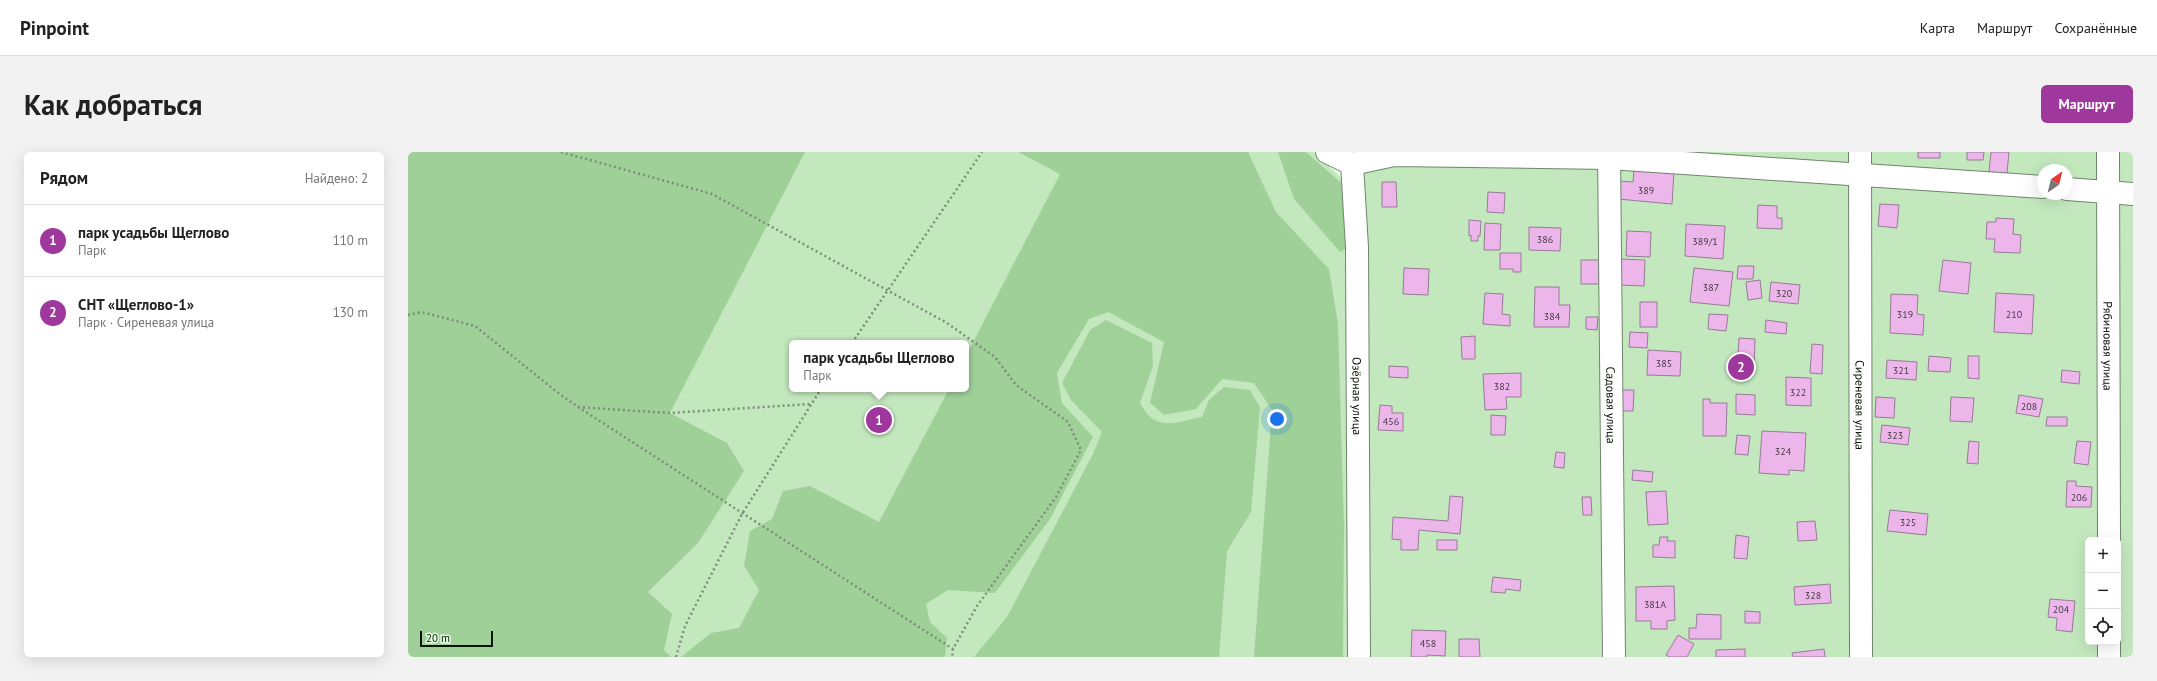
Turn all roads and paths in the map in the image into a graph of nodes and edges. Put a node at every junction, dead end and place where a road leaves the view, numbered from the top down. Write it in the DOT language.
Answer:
graph roads {
  1 [pos="561,152"];
  2 [pos="982,152"];
  3 [pos="1327,152"];
  4 [pos="1860,152"];
  5 [pos="2108,152"];
  6 [pos="1609,155"];
  7 [pos="1352,164"];
  8 [pos="1860,174"];
  9 [pos="2037,187"];
  10 [pos="2073,189"];
  11 [pos="2108,191"];
  12 [pos="2133,194"];
  13 [pos="888,290"];
  14 [pos="408,315"];
  15 [pos="854,340"];
  16 [pos="819,392"];
  17 [pos="811,404"];
  18 [pos="578,406"];
  19 [pos="742,514"];
  20 [pos="2109,537"];
  21 [pos="2109,645"];
  22 [pos="953,649"];
  23 [pos="1615,656"];
  24 [pos="676,657"];
  25 [pos="952,657"];
  26 [pos="1359,657"];
  27 [pos="1861,657"];
  28 [pos="2109,657"];
  1 -- 13 [label="path"];
  2 -- 13 [label="path"];
  3 -- 7 [label="street"];
  4 -- 8 [label="street, Сиреневая улица"];
  5 -- 11 [label="street, Рябиновая улица"];
  6 -- 7 [label="street"];
  6 -- 8 [label="street"];
  6 -- 23 [label="street, Садовая улица"];
  7 -- 26 [label="street, Озёрная улица"];
  8 -- 9 [label="street"];
  8 -- 27 [label="street, Сиреневая улица"];
  10 -- 11 [label="street"];
  11 -- 12 [label="street"];
  11 -- 20 [label="street, Рябиновая улица"];
  13 -- 15 [label="path"];
  13 -- 22 [label="path"];
  14 -- 18 [label="path"];
  16 -- 17 [label="path"];
  17 -- 18 [label="path"];
  17 -- 19 [label="path"];
  18 -- 19 [label="path"];
  19 -- 22 [label="path"];
  19 -- 24 [label="path"];
  21 -- 28 [label="street"];
  22 -- 25 [label="path"];
}
